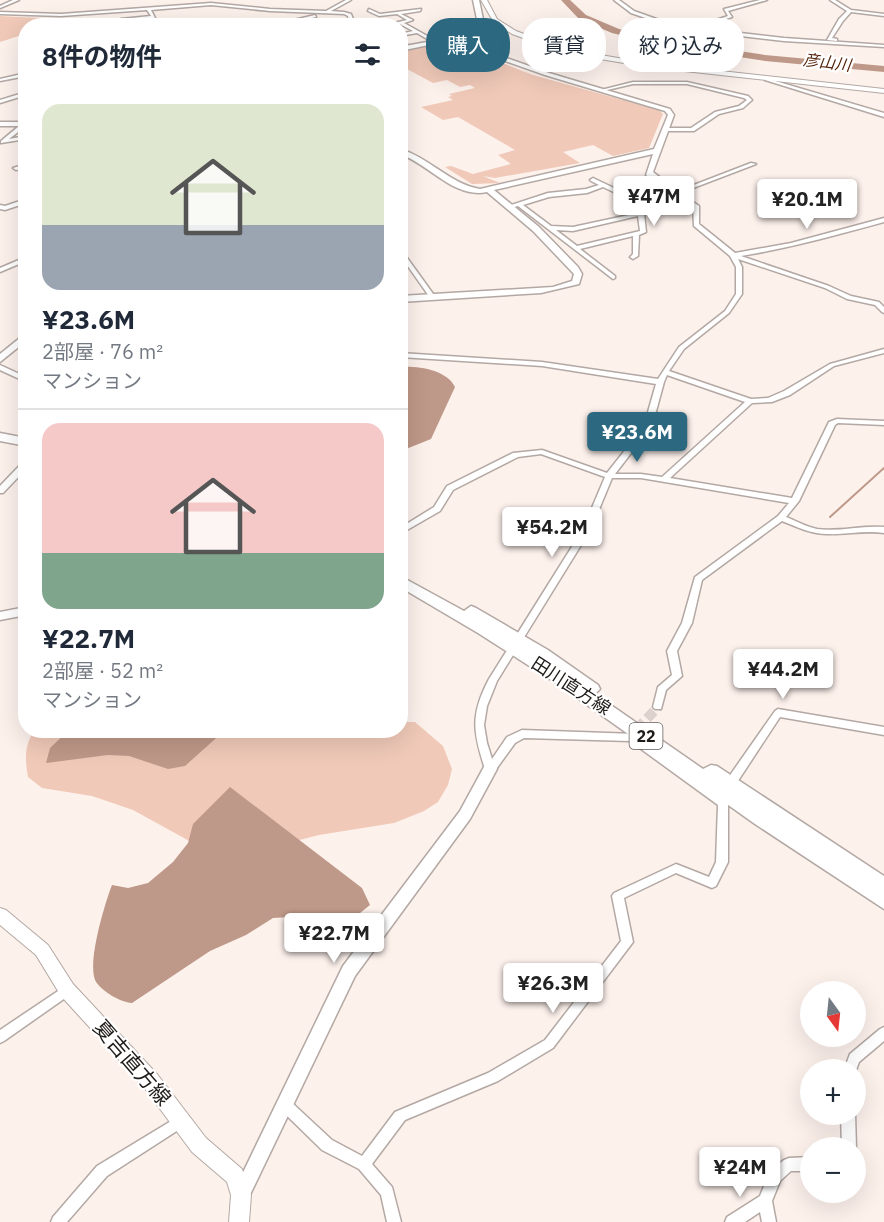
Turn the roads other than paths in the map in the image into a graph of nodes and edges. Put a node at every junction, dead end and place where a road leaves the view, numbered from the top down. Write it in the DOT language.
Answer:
graph roads {
  1 [pos="17,0"];
  2 [pos="219,0"];
  3 [pos="349,0"];
  4 [pos="476,0"];
  5 [pos="484,0"];
  6 [pos="616,0"];
  7 [pos="765,0"];
  8 [pos="832,0"];
  9 [pos="211,4"];
  10 [pos="396,5"];
  11 [pos="0,7"];
  12 [pos="239,7"];
  13 [pos="123,8"];
  14 [pos="146,8"];
  15 [pos="369,10"];
  16 [pos="420,10"];
  17 [pos="850,11"];
  18 [pos="326,12"];
  19 [pos="408,12"];
  20 [pos="0,13"];
  21 [pos="231,14"];
  22 [pos="399,14"];
  23 [pos="884,15"];
  24 [pos="124,18"];
  25 [pos="150,18"];
  26 [pos="302,18"];
  27 [pos="350,18"];
  28 [pos="407,18"];
  29 [pos="479,18"];
  30 [pos="649,18"];
  31 [pos="724,18"];
  32 [pos="408,27"];
  33 [pos="417,32"];
  34 [pos="744,32"];
  35 [pos="408,34"];
  36 [pos="426,37"];
  37 [pos="426,44"];
  38 [pos="884,45"];
  39 [pos="408,47"];
  40 [pos="510,61"];
  41 [pos="18,77"];
  42 [pos="767,79"];
  43 [pos="0,81"];
  44 [pos="603,90"];
  45 [pos="884,91"];
  46 [pos="18,96"];
  47 [pos="0,102"];
  48 [pos="884,115"];
  49 [pos="0,124"];
  50 [pos="18,124"];
  51 [pos="18,129"];
  52 [pos="667,129"];
  53 [pos="18,139"];
  54 [pos="1,142"];
  55 [pos="657,151"];
  56 [pos="408,153"];
  57 [pos="753,164"];
  58 [pos="593,180"];
  59 [pos="604,185"];
  60 [pos="490,190"];
  61 [pos="676,193"];
  62 [pos="18,204"];
  63 [pos="515,205"];
  64 [pos="0,207"];
  65 [pos="641,214"];
  66 [pos="884,220"];
  67 [pos="550,228"];
  68 [pos="636,235"];
  69 [pos="576,248"];
  70 [pos="733,255"];
  71 [pos="633,257"];
  72 [pos="408,261"];
  73 [pos="18,262"];
  74 [pos="0,270"];
  75 [pos="613,277"];
  76 [pos="434,298"];
  77 [pos="408,299"];
  78 [pos="884,311"];
  79 [pos="18,343"];
  80 [pos="884,351"];
  81 [pos="408,356"];
  82 [pos="0,359"];
  83 [pos="0,367"];
  84 [pos="666,372"];
  85 [pos="18,376"];
  86 [pos="660,382"];
  87 [pos="750,401"];
  88 [pos="884,423"];
  89 [pos="0,429"];
  90 [pos="18,432"];
  91 [pos="0,437"];
  92 [pos="18,440"];
  93 [pos="18,472"];
  94 [pos="609,476"];
  95 [pos="663,480"];
  96 [pos="0,491"];
  97 [pos="795,501"];
  98 [pos="781,518"];
  99 [pos="408,527"];
  100 [pos="884,530"];
  101 [pos="408,576"];
  102 [pos="408,585"];
  103 [pos="18,613"];
  104 [pos="0,616"];
  105 [pos="515,643"];
  106 [pos="658,707"];
  107 [pos="884,731"];
  108 [pos="634,733"];
  109 [pos="489,769"];
  110 [pos="725,793"];
  111 [pos="884,886"];
  112 [pos="884,901"];
  113 [pos="0,915"];
  114 [pos="67,990"];
  115 [pos="884,1033"];
  116 [pos="0,1037"];
  117 [pos="854,1059"];
  118 [pos="285,1105"];
  119 [pos="181,1121"];
  120 [pos="364,1164"];
  121 [pos="800,1164"];
  122 [pos="241,1195"];
  123 [pos="765,1201"];
  124 [pos="58,1222"];
  125 [pos="240,1222"];
  126 [pos="394,1222"];
  127 [pos="732,1222"];
  128 [pos="769,1222"];
  1 -- 11 [label="street"];
  2 -- 9 [label="street"];
  3 -- 18 [label="street"];
  4 -- 29 [label="street"];
  5 -- 42 [label="main road"];
  6 -- 30 [label="street"];
  7 -- 31 [label="street"];
  8 -- 17 [label="street"];
  9 -- 12 [label="street"];
  9 -- 14 [label="street"];
  10 -- 19 [label="street"];
  12 -- 18 [label="street"];
  12 -- 21 [label="street"];
  13 -- 14 [label="street"];
  13 -- 20 [label="street"];
  13 -- 24 [label="street"];
  14 -- 25 [label="street"];
  15 -- 22 [label="street"];
  16 -- 19 [label="street"];
  17 -- 23 [label="street"];
  17 -- 38 [label="street"];
  18 -- 26 [label="street"];
  18 -- 27 [label="street"];
  19 -- 22 [label="street"];
  22 -- 28 [label="street"];
  32 -- 33 [label="street"];
  33 -- 35 [label="street"];
  33 -- 36 [label="street"];
  34 -- 38 [label="street"];
  37 -- 39 [label="street"];
  40 -- 44 [label="street"];
  41 -- 43 [label="street"];
  42 -- 45 [label="main road"];
  42 -- 48 [label="street"];
  44 -- 52 [label="street"];
  44 -- 52 [label="street"];
  46 -- 47 [label="street"];
  49 -- 50 [label="street"];
  51 -- 54 [label="street"];
  52 -- 55 [label="street"];
  53 -- 54 [label="street"];
  55 -- 60 [label="street"];
  55 -- 61 [label="street"];
  56 -- 60 [label="street"];
  57 -- 61 [label="street"];
  58 -- 59 [label="street"];
  59 -- 63 [label="street"];
  59 -- 65 [label="street"];
  60 -- 63 [label="street"];
  61 -- 70 [label="street"];
  62 -- 64 [label="street"];
  63 -- 67 [label="street"];
  63 -- 76 [label="street"];
  65 -- 67 [label="street"];
  65 -- 68 [label="street"];
  66 -- 70 [label="street"];
  67 -- 69 [label="street"];
  68 -- 69 [label="street"];
  68 -- 71 [label="street"];
  69 -- 75 [label="street"];
  70 -- 78 [label="street"];
  70 -- 84 [label="street"];
  72 -- 76 [label="street"];
  73 -- 74 [label="street"];
  76 -- 77 [label="street"];
  79 -- 82 [label="street"];
  80 -- 87 [label="street"];
  81 -- 86 [label="street"];
  83 -- 85 [label="street"];
  84 -- 86 [label="street"];
  84 -- 87 [label="street"];
  86 -- 94 [label="street"];
  87 -- 95 [label="street"];
  88 -- 97 [label="street"];
  89 -- 90 [label="main road"];
  91 -- 92 [label="main road"];
  93 -- 96 [label="street"];
  94 -- 95 [label="street"];
  94 -- 99 [label="street"];
  94 -- 105 [label="street"];
  95 -- 97 [label="street"];
  97 -- 98 [label="street"];
  98 -- 100 [label="street"];
  98 -- 106 [label="street"];
  101 -- 105 [label="main road, 田川直方線 / 22"];
  102 -- 105 [label="main road, 田川直方線 / 22"];
  103 -- 104 [label="street"];
  105 -- 108 [label="main road, 田川直方線 / 22"];
  105 -- 109 [label="street"];
  105 -- 110 [label="main road, 田川直方線 / 22"];
  107 -- 110 [label="street"];
  108 -- 109 [label="street"];
  108 -- 110 [label="main road, 田川直方線 / 22"];
  109 -- 118 [label="street"];
  110 -- 111 [label="main road, 田川直方線 / 22"];
  110 -- 112 [label="main road, 田川直方線 / 22"];
  110 -- 120 [label="street"];
  113 -- 114 [label="main road, 夏吉直方線"];
  114 -- 116 [label="street"];
  114 -- 119 [label="main road, 夏吉直方線"];
  115 -- 117 [label="street"];
  118 -- 120 [label="street"];
  118 -- 122 [label="street"];
  119 -- 122 [label="main road, 夏吉直方線"];
  119 -- 124 [label="street"];
  120 -- 126 [label="street"];
  121 -- 123 [label="street"];
  122 -- 125 [label="main road"];
  123 -- 127 [label="street"];
  123 -- 128 [label="street"];
}
